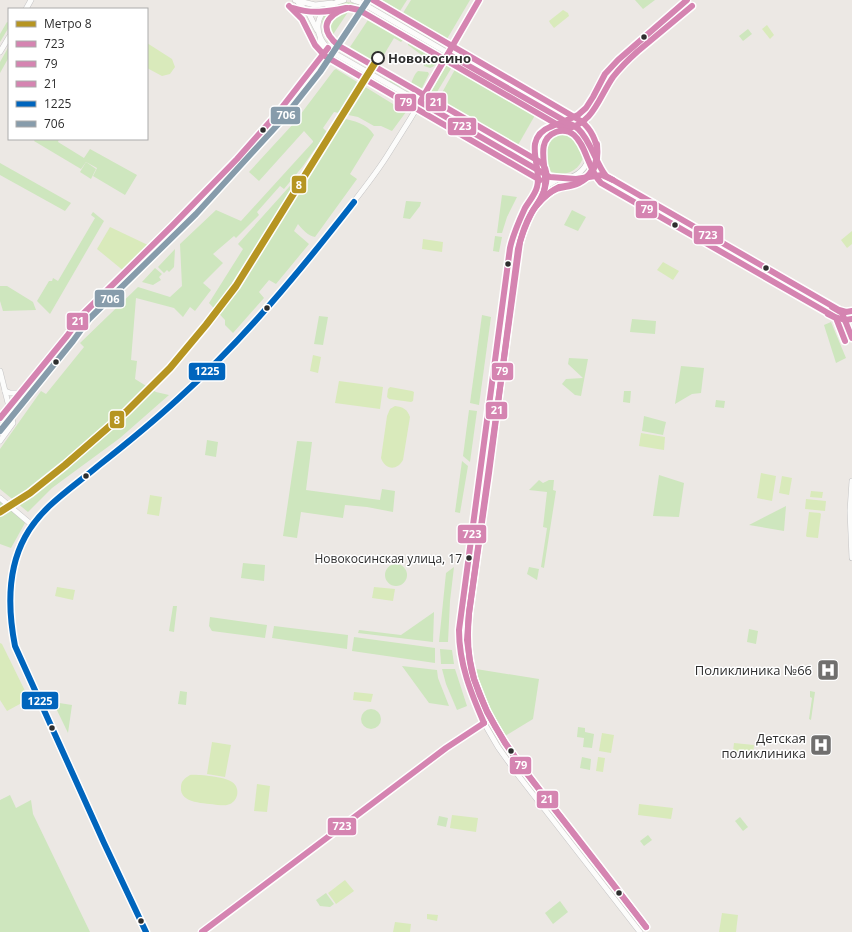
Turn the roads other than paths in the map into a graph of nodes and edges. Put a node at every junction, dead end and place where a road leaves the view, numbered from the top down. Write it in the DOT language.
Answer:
graph roads {
  1 [pos="296,0"];
  2 [pos="344,0"];
  3 [pos="353,0"];
  4 [pos="368,0"];
  5 [pos="479,0"];
  6 [pos="687,0"];
  7 [pos="336,2"];
  8 [pos="365,5"];
  9 [pos="319,35"];
  10 [pos="8,39"];
  11 [pos="0,52"];
  12 [pos="334,53"];
  13 [pos="448,54"];
  14 [pos="320,72"];
  15 [pos="420,102"];
  16 [pos="590,103"];
  17 [pos="565,121"];
  18 [pos="554,124"];
  19 [pos="573,126"];
  20 [pos="589,143"];
  21 [pos="535,157"];
  22 [pos="537,169"];
  23 [pos="547,174"];
  24 [pos="606,176"];
  25 [pos="562,179"];
  26 [pos="529,202"];
  27 [pos="839,310"];
  28 [pos="852,311"];
  29 [pos="852,315"];
  30 [pos="89,319"];
  31 [pos="848,327"];
  32 [pos="852,338"];
  33 [pos="0,370"];
  34 [pos="5,391"];
  35 [pos="22,393"];
  36 [pos="9,408"];
  37 [pos="11,417"];
  38 [pos="0,419"];
  39 [pos="0,431"];
  40 [pos="0,441"];
  41 [pos="852,481"];
  42 [pos="0,498"];
  43 [pos="32,524"];
  44 [pos="852,558"];
  45 [pos="484,722"];
  46 [pos="146,932"];
  47 [pos="202,932"];
  48 [pos="640,932"];
  1 -- 7 [label="street"];
  1 -- 9 [label="street"];
  2 -- 7 [label="street"];
  3 -- 8 [label="street"];
  4 -- 8 [label="street"];
  5 -- 13 [label="street"];
  6 -- 16 [label="street"];
  7 -- 9 [label="street"];
  8 -- 12 [label="street"];
  8 -- 13 [label="street"];
  9 -- 12 [label="street"];
  9 -- 14 [label="street"];
  10 -- 11 [label="street"];
  12 -- 14 [label="street"];
  12 -- 15 [label="street"];
  13 -- 15 [label="street"];
  13 -- 17 [label="street"];
  14 -- 30 [label="street"];
  15 -- 22 [label="street"];
  15 -- 43 [label="street"];
  16 -- 17 [label="street"];
  16 -- 20 [label="street"];
  17 -- 18 [label="street"];
  17 -- 19 [label="street"];
  18 -- 19 [label="street"];
  18 -- 21 [label="street"];
  19 -- 20 [label="street"];
  20 -- 24 [label="street"];
  20 -- 25 [label="street"];
  21 -- 22 [label="street"];
  21 -- 23 [label="street"];
  22 -- 23 [label="street"];
  22 -- 26 [label="street"];
  23 -- 25 [label="street"];
  24 -- 25 [label="street"];
  24 -- 27 [label="street"];
  25 -- 26 [label="street"];
  26 -- 45 [label="street"];
  27 -- 28 [label="street"];
  27 -- 31 [label="street"];
  29 -- 31 [label="street"];
  30 -- 35 [label="street"];
  30 -- 37 [label="street"];
  31 -- 32 [label="street"];
  33 -- 34 [label="street"];
  34 -- 35 [label="street"];
  34 -- 36 [label="street"];
  35 -- 36 [label="street"];
  36 -- 37 [label="street"];
  36 -- 38 [label="street"];
  37 -- 39 [label="street"];
  37 -- 40 [label="street"];
  41 -- 44 [label="street"];
  42 -- 43 [label="street"];
  43 -- 46 [label="street"];
  45 -- 47 [label="street"];
  45 -- 48 [label="street"];
}
